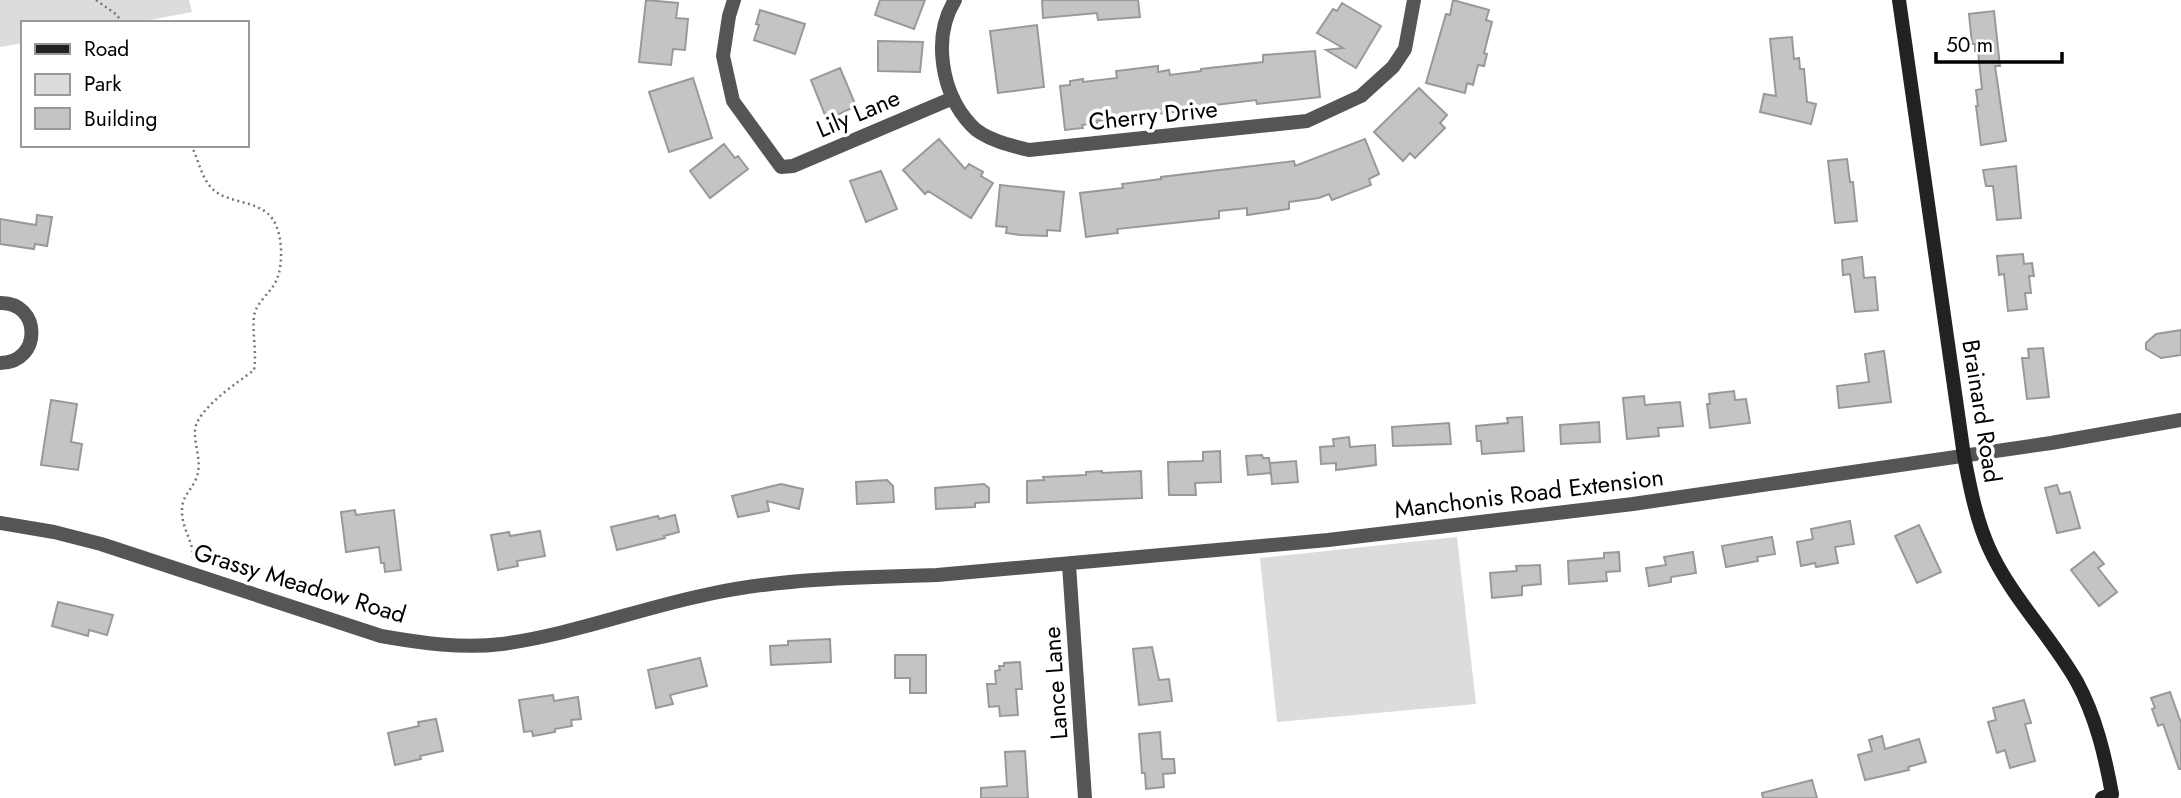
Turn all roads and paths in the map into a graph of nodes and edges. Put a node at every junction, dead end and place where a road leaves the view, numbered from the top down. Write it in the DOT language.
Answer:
graph roads {
  1 [pos="96,0"];
  2 [pos="734,0"];
  3 [pos="955,0"];
  4 [pos="1414,0"];
  5 [pos="1899,0"];
  6 [pos="121,21"];
  7 [pos="953,98"];
  8 [pos="192,147"];
  9 [pos="0,303"];
  10 [pos="0,363"];
  11 [pos="2181,419"];
  12 [pos="1964,456"];
  13 [pos="0,523"];
  14 [pos="1069,565"];
  15 [pos="191,573"];
  16 [pos="879,577"];
  17 [pos="2109,797"];
  18 [pos="1086,798"];
  1 -- 6 [label="path"];
  2 -- 7 [label="street, Lily Lane"];
  3 -- 7 [label="street, Cherry Drive"];
  4 -- 7 [label="street, Cherry Drive"];
  5 -- 12 [label="street, Brainard Road"];
  8 -- 15 [label="path"];
  9 -- 10 [label="street"];
  11 -- 12 [label="street, Manchonis Road Extension"];
  12 -- 14 [label="street, Manchonis Road Extension"];
  12 -- 17 [label="street, Brainard Road"];
  13 -- 15 [label="street, Grassy Meadow Road"];
  14 -- 16 [label="street, Manchonis Road Extension"];
  14 -- 18 [label="street, Lance Lane"];
  15 -- 16 [label="street, Grassy Meadow Road"];
}
